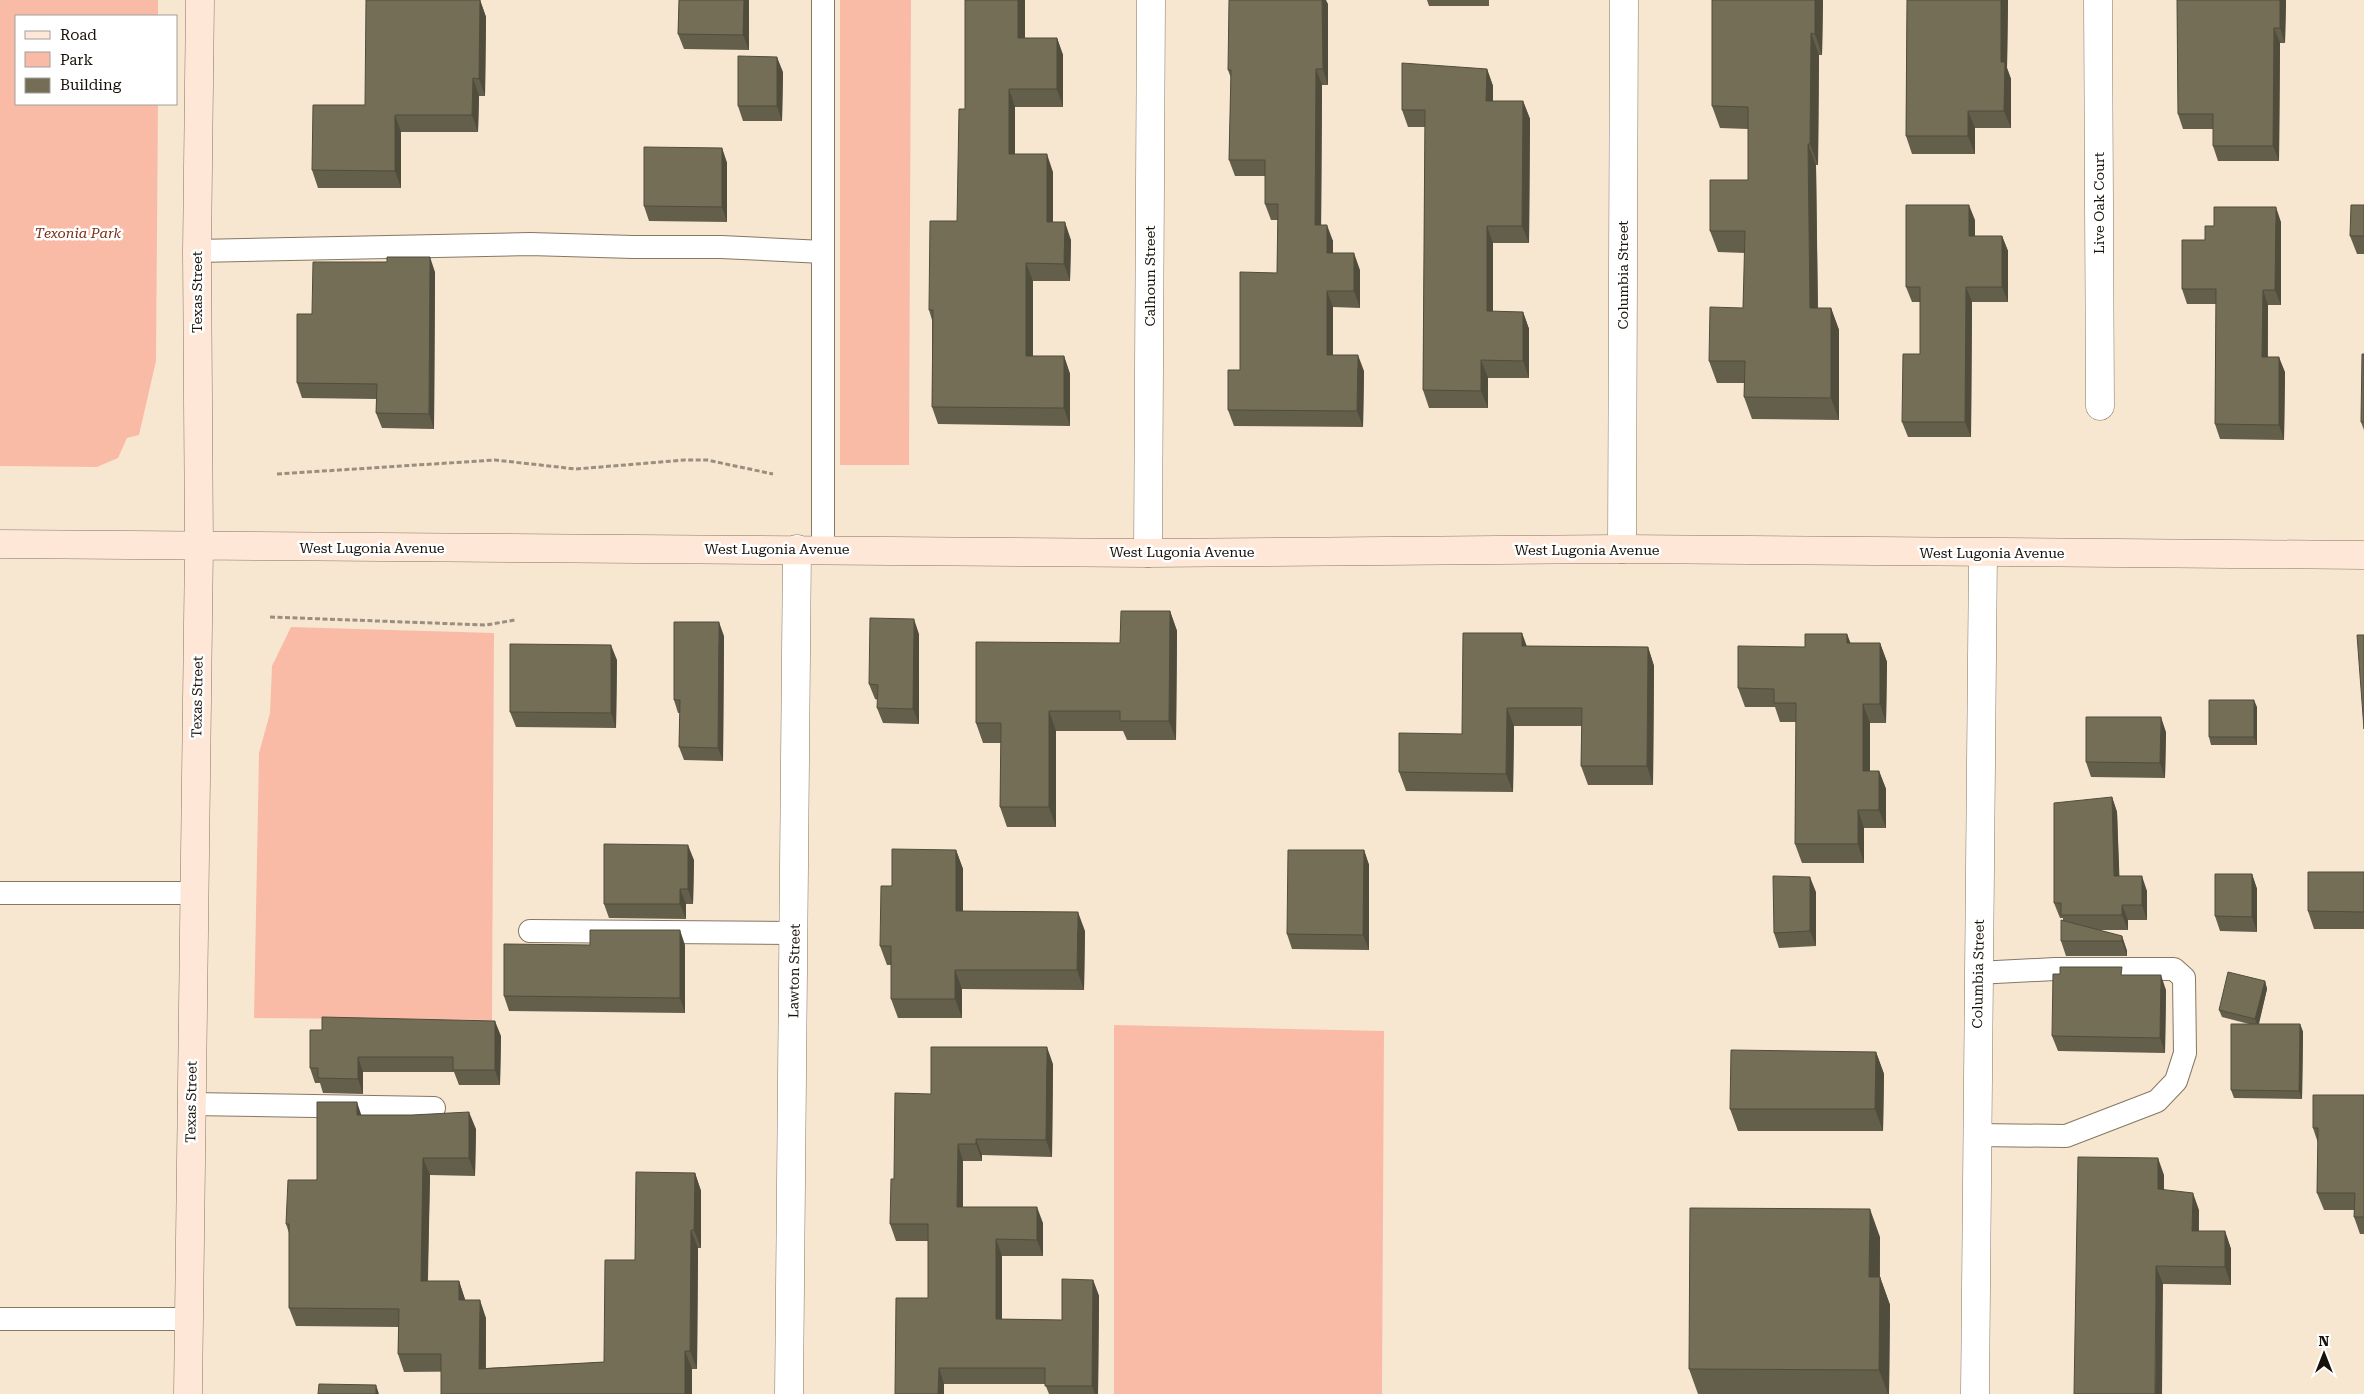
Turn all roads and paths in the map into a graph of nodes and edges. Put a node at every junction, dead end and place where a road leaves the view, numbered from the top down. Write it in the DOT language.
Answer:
graph roads {
  1 [pos="200,0"];
  2 [pos="824,0"];
  3 [pos="1151,0"];
  4 [pos="1624,0"];
  5 [pos="2098,0"];
  6 [pos="197,250"];
  7 [pos="824,252"];
  8 [pos="2100,406"];
  9 [pos="276,474"];
  10 [pos="773,474"];
  11 [pos="0,544"];
  12 [pos="198,547"];
  13 [pos="797,549"];
  14 [pos="824,549"];
  15 [pos="1622,549"];
  16 [pos="1148,553"];
  17 [pos="1983,553"];
  18 [pos="2364,554"];
  19 [pos="270,617"];
  20 [pos="515,620"];
  21 [pos="0,893"];
  22 [pos="194,893"];
  23 [pos="530,931"];
  24 [pos="794,933"];
  25 [pos="1977,973"];
  26 [pos="191,1104"];
  27 [pos="434,1108"];
  28 [pos="1976,1135"];
  29 [pos="0,1319"];
  30 [pos="189,1319"];
  31 [pos="188,1394"];
  32 [pos="789,1394"];
  33 [pos="1975,1394"];
  1 -- 6 [label="main road, Texas Street"];
  2 -- 7 [label="lane"];
  3 -- 16 [label="street, Calhoun Street"];
  4 -- 15 [label="street, Columbia Street"];
  5 -- 8 [label="street, Live Oak Court"];
  6 -- 7 [label="lane"];
  6 -- 12 [label="main road, Texas Street"];
  7 -- 14 [label="lane"];
  9 -- 10 [label="path"];
  11 -- 12 [label="main road, West Lugonia Avenue"];
  12 -- 13 [label="main road, West Lugonia Avenue"];
  12 -- 22 [label="main road, Texas Street"];
  13 -- 14 [label="main road, West Lugonia Avenue"];
  13 -- 24 [label="street, Lawton Street"];
  14 -- 16 [label="main road, West Lugonia Avenue"];
  15 -- 16 [label="main road, West Lugonia Avenue"];
  15 -- 17 [label="main road, West Lugonia Avenue"];
  17 -- 18 [label="main road, West Lugonia Avenue"];
  17 -- 25 [label="street, Columbia Street"];
  19 -- 20 [label="path"];
  21 -- 22 [label="lane"];
  22 -- 26 [label="main road, Texas Street"];
  23 -- 24 [label="lane"];
  24 -- 32 [label="street, Lawton Street"];
  25 -- 28 [label="street, Columbia Street"];
  25 -- 28 [label="lane"];
  26 -- 27 [label="lane"];
  26 -- 30 [label="main road, Texas Street"];
  28 -- 33 [label="street, Columbia Street"];
  29 -- 30 [label="lane"];
  30 -- 31 [label="main road, Texas Street"];
}
